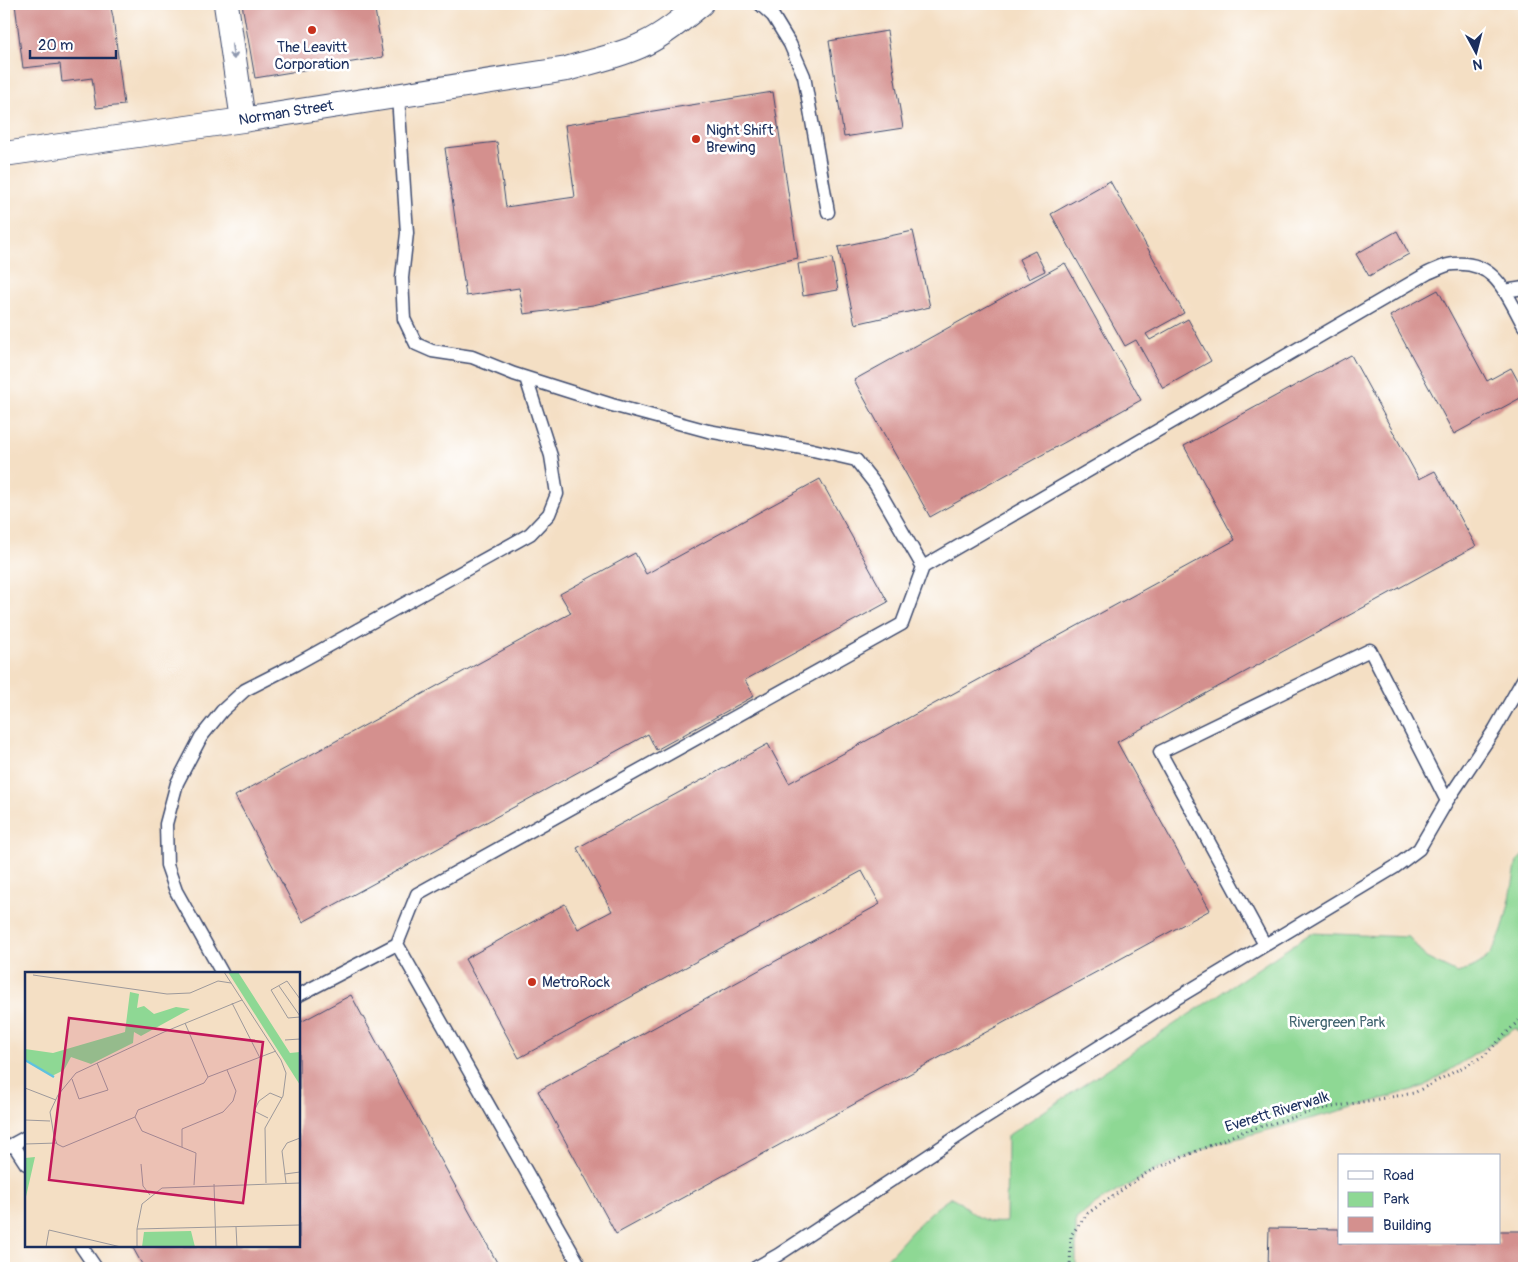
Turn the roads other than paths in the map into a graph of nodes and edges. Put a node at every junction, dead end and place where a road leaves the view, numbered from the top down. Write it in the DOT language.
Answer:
graph roads {
  1 [pos="226,4"];
  2 [pos="701,4"];
  3 [pos="760,4"];
  4 [pos="398,96"];
  5 [pos="243,120"];
  6 [pos="4,154"];
  7 [pos="828,212"];
  8 [pos="1524,288"];
  9 [pos="1504,291"];
  10 [pos="1524,326"];
  11 [pos="526,378"];
  12 [pos="923,567"];
  13 [pos="1524,678"];
  14 [pos="1447,801"];
  15 [pos="396,944"];
  16 [pos="1265,944"];
  17 [pos="221,972"];
  18 [pos="300,994"];
  19 [pos="25,1138"];
  20 [pos="8,1146"];
  21 [pos="25,1163"];
  22 [pos="82,1247"];
  23 [pos="96,1268"];
  24 [pos="581,1268"];
  25 [pos="755,1268"];
  1 -- 5 [label="street, one-way"];
  2 -- 4 [label="street, Norman Street"];
  3 -- 7 [label="lane"];
  4 -- 5 [label="street, Norman Street"];
  4 -- 11 [label="lane"];
  5 -- 6 [label="street, Norman Street"];
  8 -- 9 [label="lane"];
  9 -- 10 [label="lane"];
  9 -- 12 [label="lane"];
  11 -- 12 [label="lane"];
  11 -- 17 [label="lane"];
  12 -- 15 [label="lane"];
  13 -- 14 [label="lane"];
  14 -- 16 [label="lane"];
  14 -- 16 [label="lane"];
  15 -- 18 [label="lane"];
  15 -- 24 [label="lane"];
  16 -- 25 [label="lane"];
  19 -- 20 [label="lane"];
  20 -- 21 [label="lane"];
  22 -- 23 [label="lane"];
}
